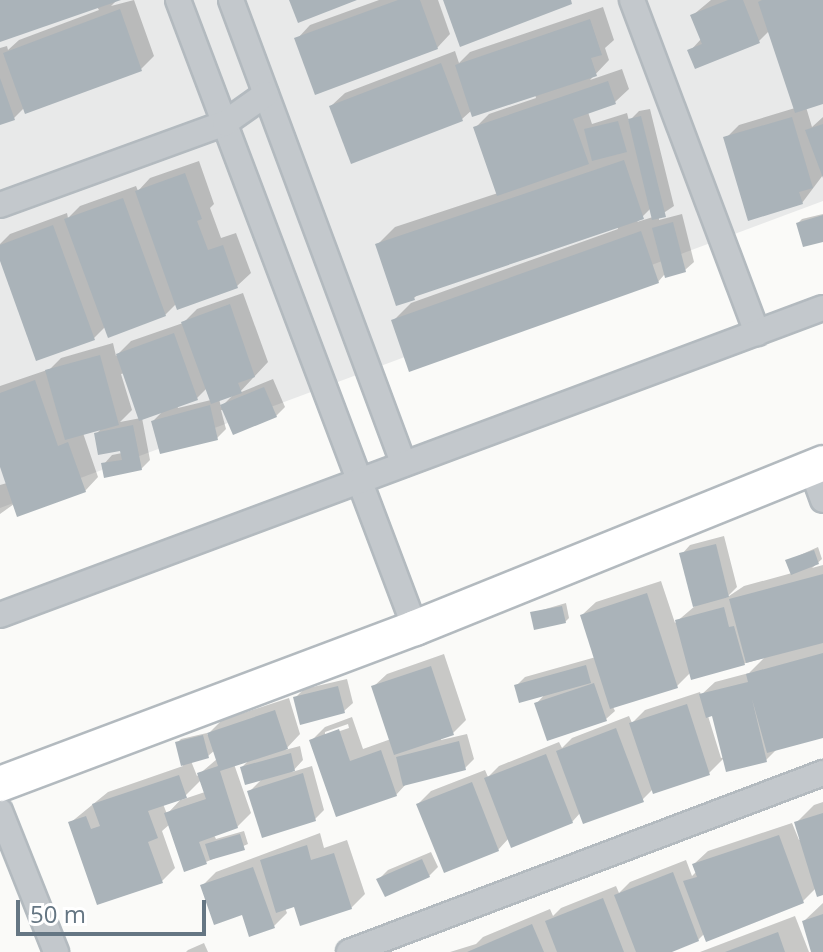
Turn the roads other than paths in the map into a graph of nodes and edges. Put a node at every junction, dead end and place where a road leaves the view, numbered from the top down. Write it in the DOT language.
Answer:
graph roads {
  1 [pos="178,0"];
  2 [pos="231,0"];
  3 [pos="632,0"];
  4 [pos="268,102"];
  5 [pos="233,118"];
  6 [pos="0,205"];
  7 [pos="823,308"];
  8 [pos="757,333"];
  9 [pos="404,464"];
  10 [pos="817,465"];
  11 [pos="359,481"];
  12 [pos="823,500"];
  13 [pos="0,615"];
  14 [pos="415,628"];
  15 [pos="823,773"];
  16 [pos="0,784"];
  17 [pos="0,811"];
  18 [pos="56,952"];
  19 [pos="349,952"];
  1 -- 5 [label="street"];
  2 -- 4 [label="street"];
  3 -- 8 [label="street"];
  4 -- 5 [label="street"];
  4 -- 9 [label="street"];
  5 -- 6 [label="street"];
  5 -- 11 [label="street"];
  7 -- 8 [label="street"];
  8 -- 9 [label="street"];
  9 -- 11 [label="street"];
  10 -- 12 [label="street"];
  10 -- 14 [label="street"];
  11 -- 13 [label="street"];
  11 -- 14 [label="street"];
  14 -- 16 [label="street"];
  15 -- 19 [label="street"];
  17 -- 18 [label="street"];
}
